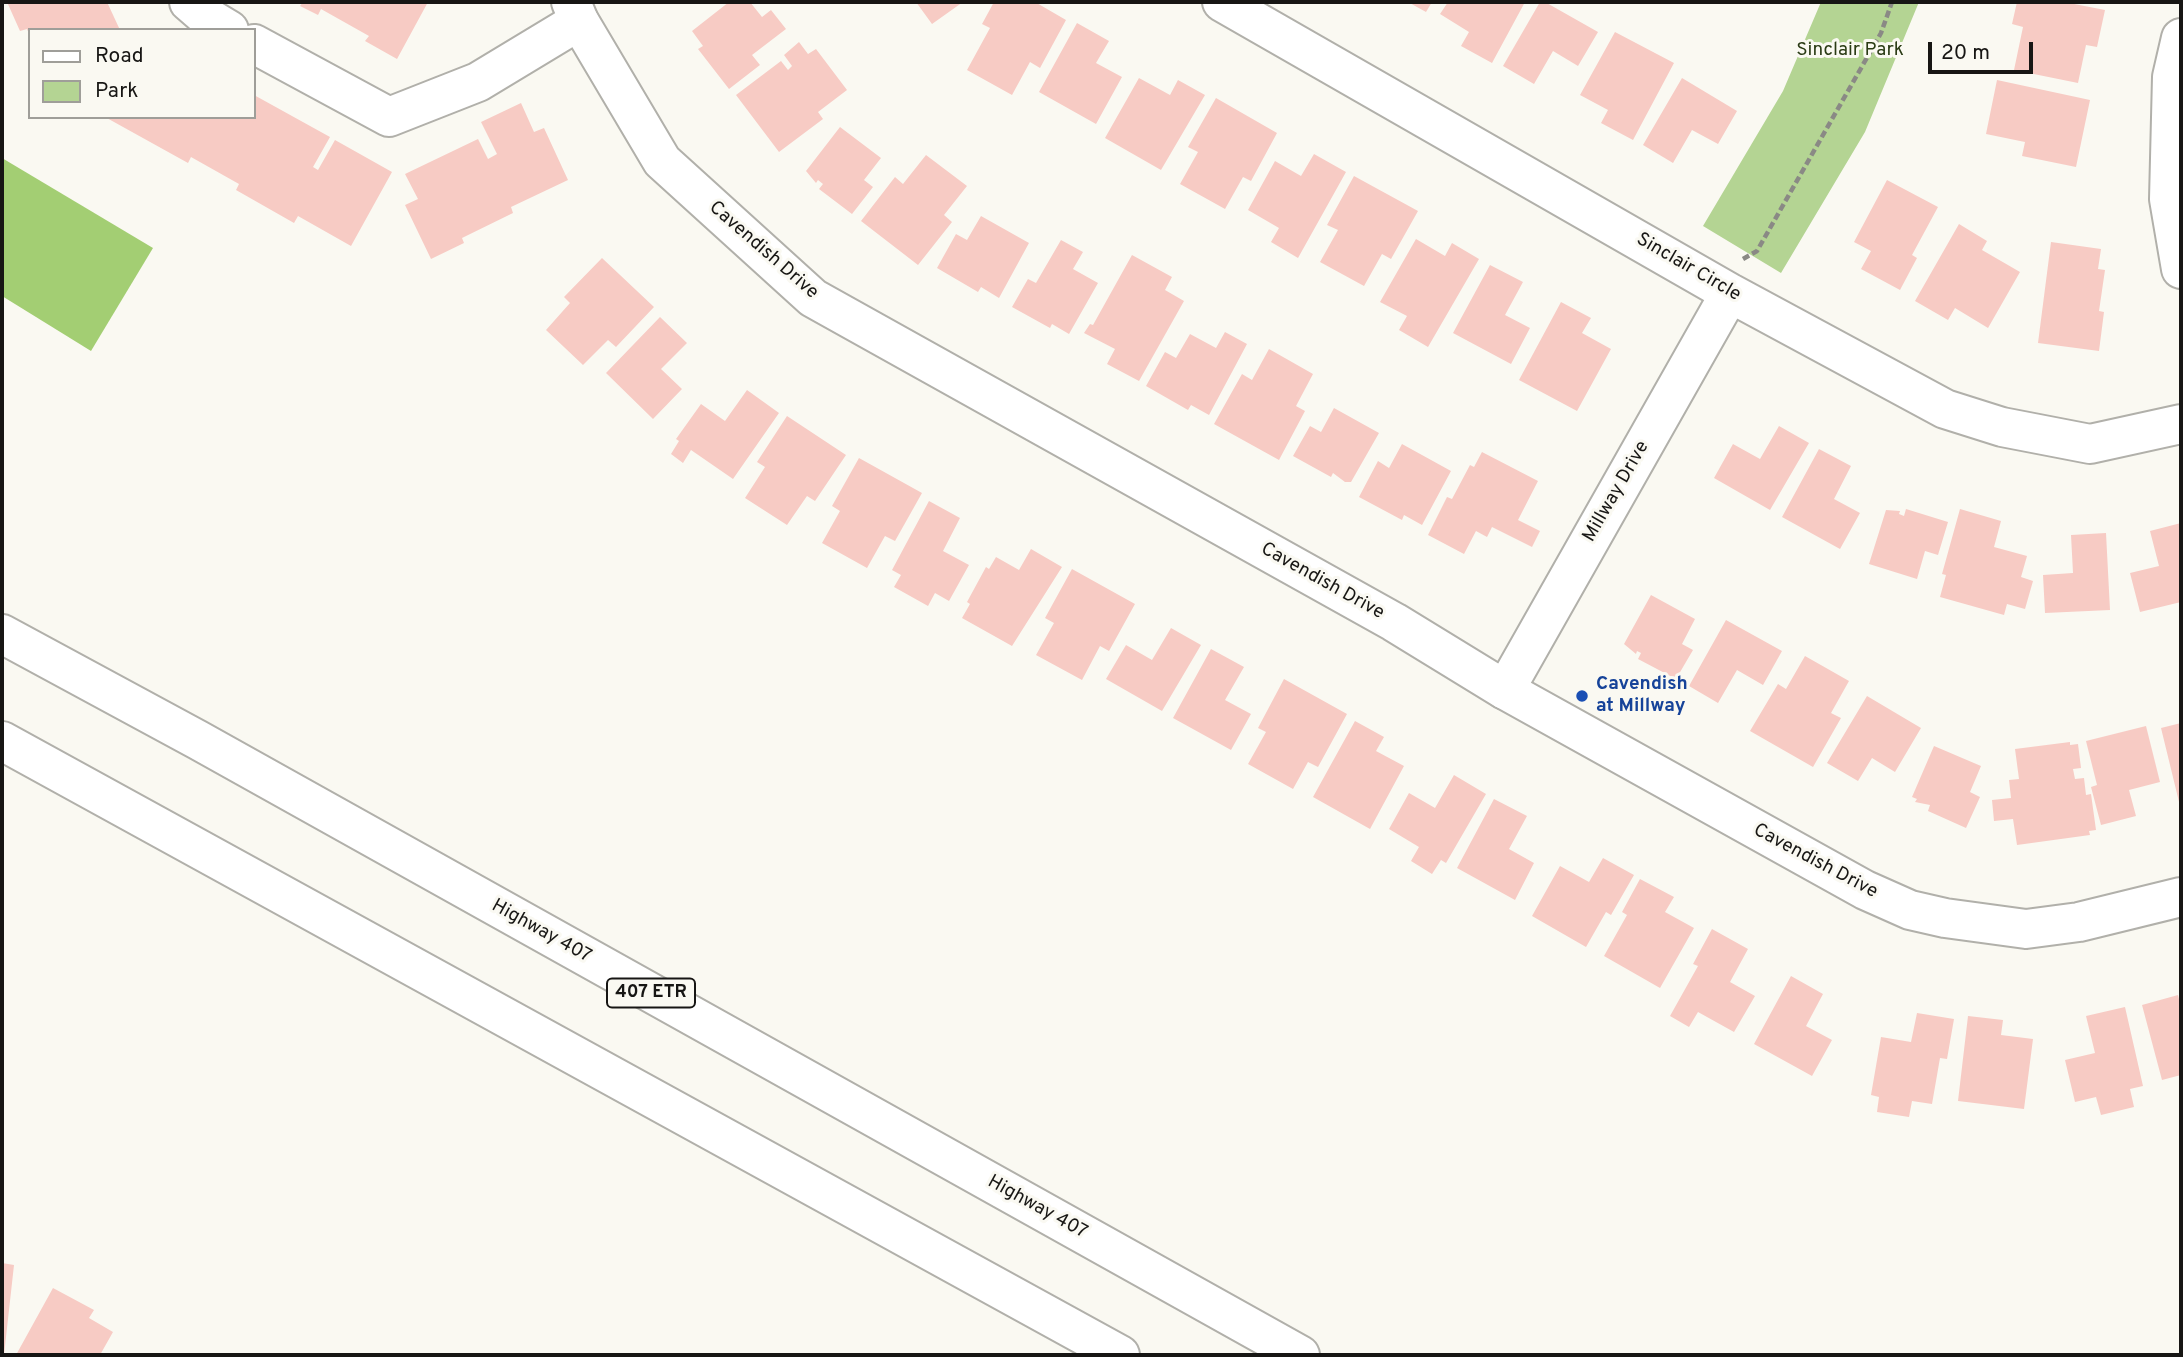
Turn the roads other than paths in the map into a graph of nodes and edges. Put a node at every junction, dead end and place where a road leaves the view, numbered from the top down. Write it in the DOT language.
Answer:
graph roads {
  1 [pos="188,2"];
  2 [pos="1222,2"];
  3 [pos="575,11"];
  4 [pos="226,28"];
  5 [pos="2181,38"];
  6 [pos="256,45"];
  7 [pos="2181,269"];
  8 [pos="1719,286"];
  9 [pos="2181,424"];
  10 [pos="2,634"];
  11 [pos="1505,690"];
  12 [pos="2,741"];
  13 [pos="2181,897"];
  14 [pos="1120,1355"];
  15 [pos="1300,1355"];
  1 -- 4 [label="main road"];
  2 -- 8 [label="main road, Sinclair Circle"];
  3 -- 6 [label="main road, Cavendish Drive"];
  3 -- 11 [label="main road, Cavendish Drive"];
  5 -- 7 [label="main road"];
  8 -- 9 [label="main road, Sinclair Circle"];
  8 -- 11 [label="main road, Millway Drive"];
  10 -- 15 [label="main road, Highway 407 / 407 ETR"];
  11 -- 13 [label="main road, Cavendish Drive"];
  12 -- 14 [label="main road"];
}
